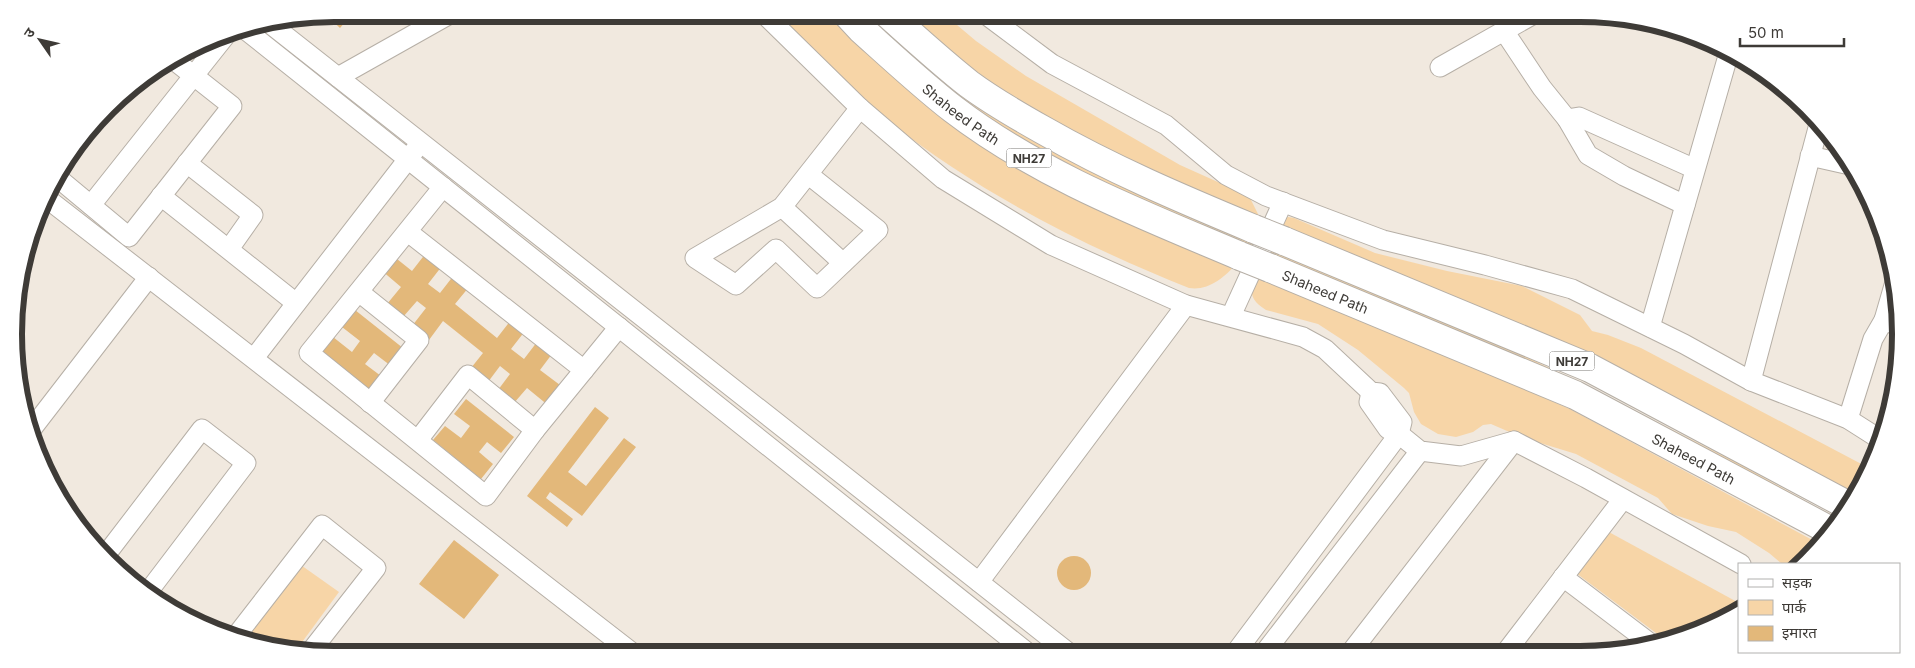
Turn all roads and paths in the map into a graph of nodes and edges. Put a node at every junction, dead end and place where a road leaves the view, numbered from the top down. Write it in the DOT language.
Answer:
graph roads {
  1 [pos="436,22"];
  2 [pos="772,22"];
  3 [pos="855,22"];
  4 [pos="897,22"];
  5 [pos="996,22"];
  6 [pos="1520,22"];
  7 [pos="275,28"];
  8 [pos="1504,31"];
  9 [pos="251,34"];
  10 [pos="218,45"];
  11 [pos="1727,59"];
  12 [pos="179,64"];
  13 [pos="1440,67"];
  14 [pos="193,75"];
  15 [pos="338,78"];
  16 [pos="860,108"];
  17 [pos="1566,119"];
  18 [pos="1817,131"];
  19 [pos="420,142"];
  20 [pos="1810,156"];
  21 [pos="408,159"];
  22 [pos="187,163"];
  23 [pos="1841,163"];
  24 [pos="1695,169"];
  25 [pos="809,175"];
  26 [pos="62,182"];
  27 [pos="444,188"];
  28 [pos="161,196"];
  29 [pos="52,202"];
  30 [pos="1283,202"];
  31 [pos="1685,205"];
  32 [pos="91,206"];
  33 [pos="782,207"];
  34 [pos="408,232"];
  35 [pos="228,250"];
  36 [pos="843,263"];
  37 [pos="149,277"];
  38 [pos="359,292"];
  39 [pos="296,303"];
  40 [pos="1186,304"];
  41 [pos="1892,310"];
  42 [pos="1231,316"];
  43 [pos="1890,323"];
  44 [pos="619,327"];
  45 [pos="1650,327"];
  46 [pos="254,358"];
  47 [pos="584,370"];
  48 [pos="1751,381"];
  49 [pos="370,403"];
  50 [pos="1848,419"];
  51 [pos="36,424"];
  52 [pos="535,430"];
  53 [pos="1399,434"];
  54 [pos="1875,436"];
  55 [pos="418,440"];
  56 [pos="1514,441"];
  57 [pos="1420,451"];
  58 [pos="1623,499"];
  59 [pos="1843,503"];
  60 [pos="1825,528"];
  61 [pos="110,550"];
  62 [pos="1739,563"];
  63 [pos="1563,577"];
  64 [pos="979,582"];
  65 [pos="152,587"];
  66 [pos="240,631"];
  67 [pos="1645,639"];
  68 [pos="316,645"];
  69 [pos="624,646"];
  70 [pos="1019,646"];
  71 [pos="1060,646"];
  72 [pos="1240,646"];
  73 [pos="1271,646"];
  74 [pos="1356,646"];
  75 [pos="1511,646"];
  1 -- 15 [label="street"];
  2 -- 16 [label="street"];
  3 -- 60 [label="highway, Shaheed Path / NH27, bridge"];
  4 -- 59 [label="highway, Shaheed Path / NH27, bridge"];
  5 -- 30 [label="street"];
  6 -- 8 [label="street"];
  7 -- 15 [label="street"];
  8 -- 13 [label="street"];
  8 -- 17 [label="street"];
  9 -- 21 [label="street"];
  10 -- 14 [label="street"];
  11 -- 24 [label="street"];
  12 -- 14 [label="street"];
  14 -- 22 [label="street"];
  14 -- 32 [label="street"];
  15 -- 19 [label="street"];
  16 -- 25 [label="street"];
  16 -- 40 [label="street"];
  17 -- 24 [label="street"];
  17 -- 31 [label="street"];
  18 -- 20 [label="street"];
  19 -- 21 [label="street"];
  19 -- 64 [label="street"];
  20 -- 23 [label="street"];
  20 -- 48 [label="street"];
  21 -- 27 [label="street"];
  21 -- 39 [label="street"];
  22 -- 28 [label="street"];
  22 -- 35 [label="street"];
  24 -- 31 [label="street"];
  25 -- 33 [label="street"];
  25 -- 36 [label="street"];
  26 -- 32 [label="street"];
  27 -- 34 [label="street"];
  27 -- 44 [label="street"];
  28 -- 32 [label="street"];
  28 -- 35 [label="street"];
  29 -- 37 [label="street"];
  30 -- 42 [label="street"];
  30 -- 45 [label="street"];
  31 -- 45 [label="street"];
  33 -- 36 [label="street"];
  33 -- 36 [label="street"];
  34 -- 38 [label="street"];
  34 -- 47 [label="street"];
  35 -- 39 [label="street"];
  37 -- 46 [label="street"];
  37 -- 51 [label="street"];
  38 -- 49 [label="street"];
  38 -- 49 [label="street"];
  39 -- 46 [label="street"];
  40 -- 42 [label="street"];
  40 -- 64 [label="street"];
  41 -- 43 [label="street"];
  42 -- 53 [label="street"];
  43 -- 50 [label="street"];
  44 -- 47 [label="street"];
  44 -- 70 [label="street"];
  45 -- 48 [label="street"];
  46 -- 69 [label="street"];
  47 -- 52 [label="street"];
  48 -- 50 [label="street"];
  49 -- 55 [label="street"];
  50 -- 54 [label="street"];
  52 -- 55 [label="street"];
  52 -- 55 [label="street"];
  53 -- 57 [label="street"];
  53 -- 72 [label="street"];
  56 -- 57 [label="street"];
  56 -- 58 [label="street"];
  56 -- 74 [label="street"];
  57 -- 73 [label="street"];
  58 -- 62 [label="street"];
  58 -- 63 [label="street"];
  61 -- 65 [label="street"];
  63 -- 67 [label="street"];
  63 -- 75 [label="street"];
  64 -- 71 [label="street"];
  66 -- 68 [label="street"];
}
